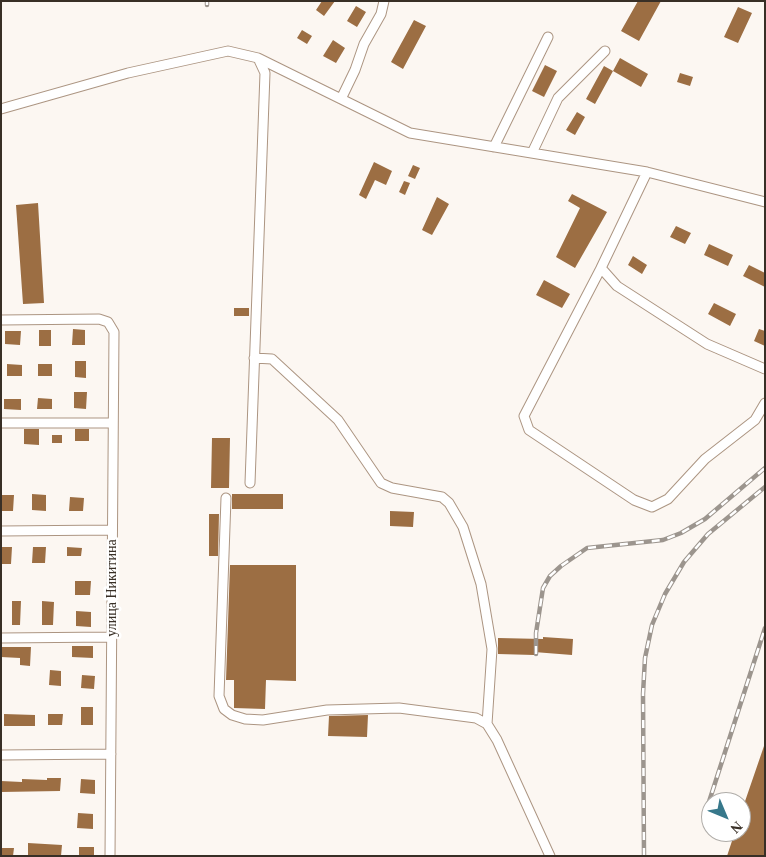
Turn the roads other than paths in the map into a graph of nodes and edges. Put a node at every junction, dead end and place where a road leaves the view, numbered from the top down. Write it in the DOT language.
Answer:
graph roads {
  1 [pos="384,1"];
  2 [pos="548,37"];
  3 [pos="605,51"];
  4 [pos="258,58"];
  5 [pos="341,99"];
  6 [pos="1,109"];
  7 [pos="494,147"];
  8 [pos="532,153"];
  9 [pos="647,172"];
  10 [pos="765,202"];
  11 [pos="601,268"];
  12 [pos="1,320"];
  13 [pos="254,358"];
  14 [pos="765,369"];
  15 [pos="765,403"];
  16 [pos="1,423"];
  17 [pos="113,423"];
  18 [pos="250,483"];
  19 [pos="226,498"];
  20 [pos="112,530"];
  21 [pos="1,531"];
  22 [pos="111,637"];
  23 [pos="1,638"];
  24 [pos="487,724"];
  25 [pos="110,754"];
  26 [pos="1,755"];
  27 [pos="110,856"];
  28 [pos="550,856"];
  1 -- 5 [label="street"];
  2 -- 7 [label="street"];
  3 -- 8 [label="street"];
  4 -- 5 [label="street"];
  4 -- 6 [label="street"];
  4 -- 13 [label="street"];
  5 -- 7 [label="street"];
  7 -- 8 [label="street"];
  8 -- 9 [label="street"];
  9 -- 10 [label="street"];
  9 -- 11 [label="street"];
  11 -- 14 [label="street"];
  11 -- 15 [label="street"];
  12 -- 17 [label="street, улица Никитина"];
  13 -- 18 [label="street"];
  13 -- 24 [label="street"];
  16 -- 17 [label="street"];
  17 -- 20 [label="street, улица Никитина"];
  19 -- 24 [label="street"];
  20 -- 21 [label="street"];
  20 -- 22 [label="street, улица Никитина"];
  22 -- 23 [label="street"];
  22 -- 25 [label="street, улица Никитина"];
  24 -- 28 [label="street"];
  25 -- 26 [label="street"];
  25 -- 27 [label="street, улица Никитина"];
}
